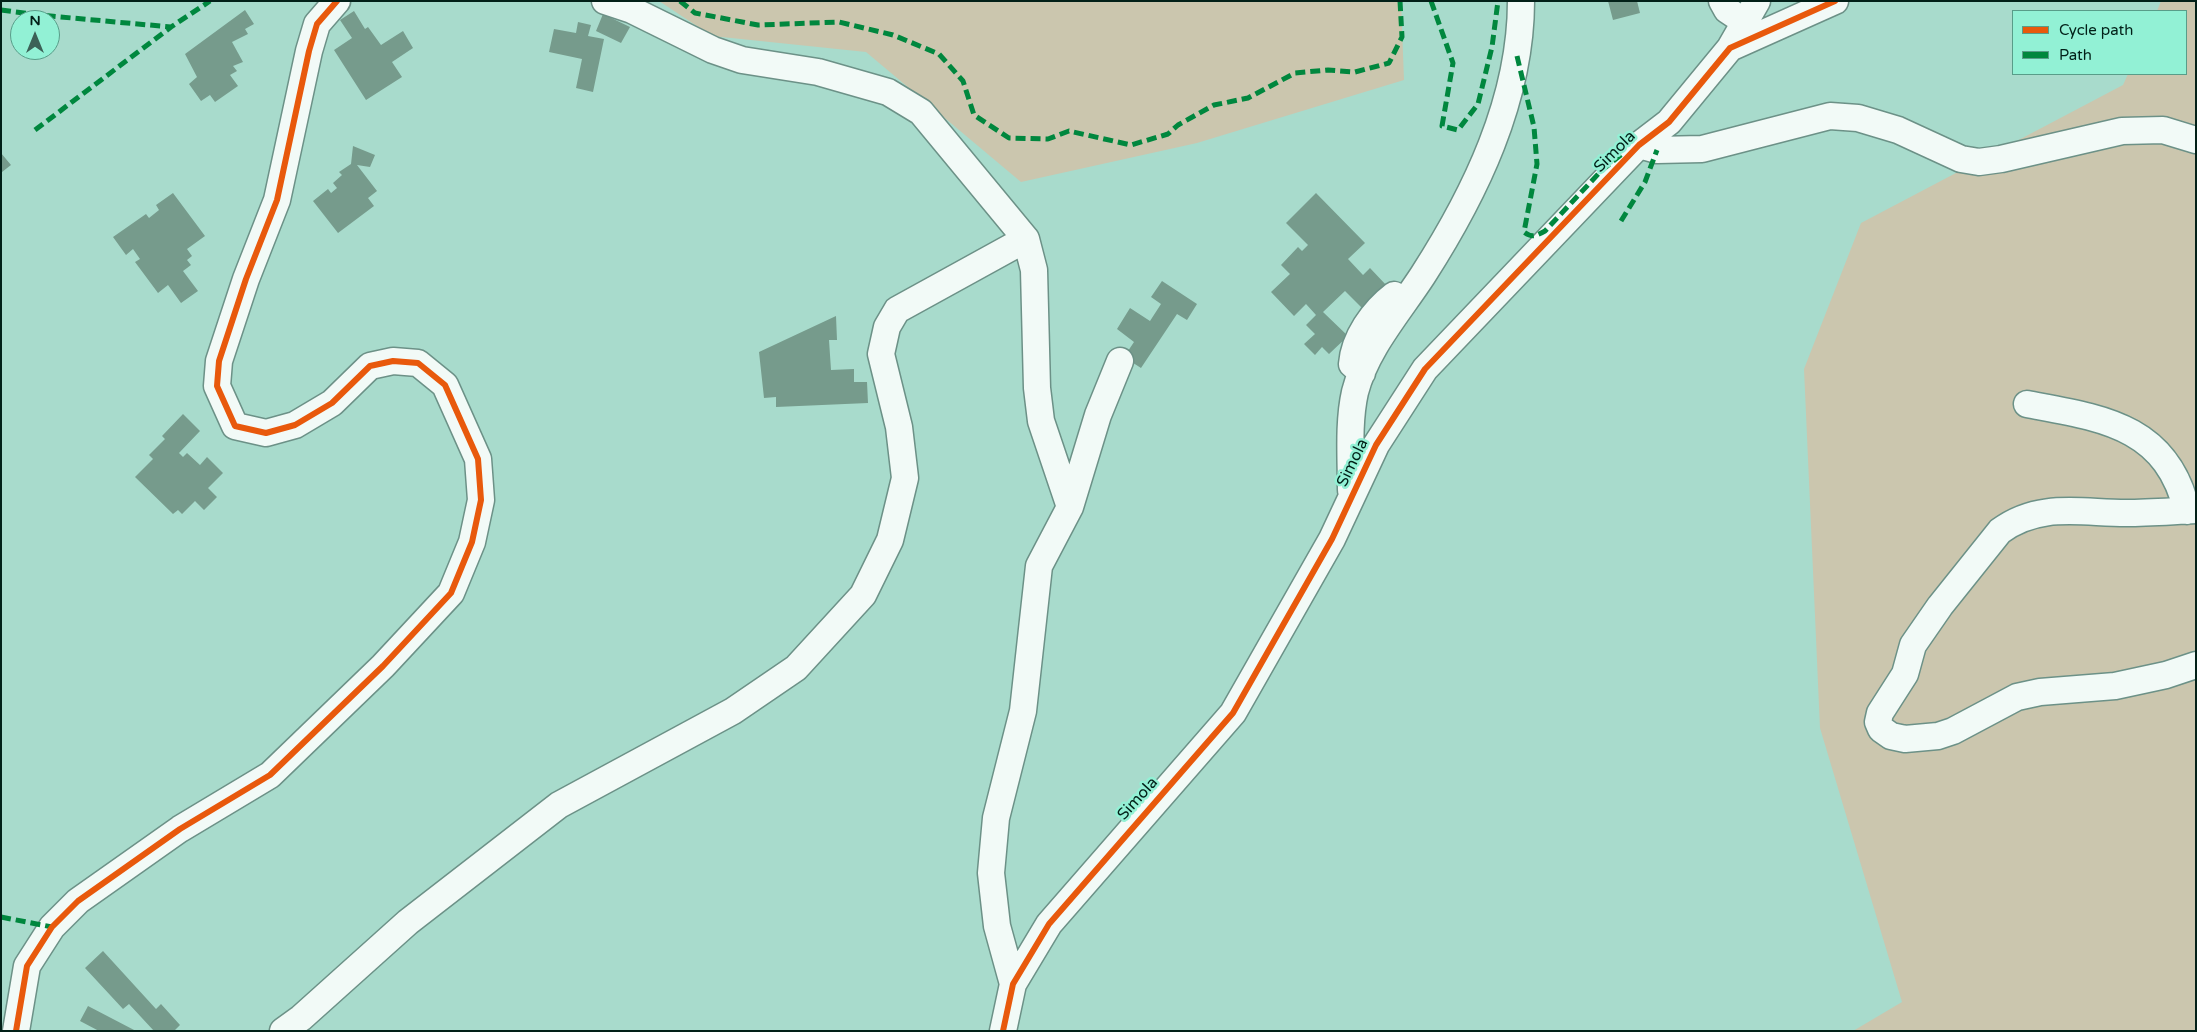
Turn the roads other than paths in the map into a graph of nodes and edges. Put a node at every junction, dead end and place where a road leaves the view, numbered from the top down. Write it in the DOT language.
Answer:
graph roads {
  1 [pos="337,1"];
  2 [pos="605,1"];
  3 [pos="1521,1"];
  4 [pos="1722,1"];
  5 [pos="1835,1"];
  6 [pos="1751,12"];
  7 [pos="1730,48"];
  8 [pos="2190,134"];
  9 [pos="1640,145"];
  10 [pos="1026,239"];
  11 [pos="1120,360"];
  12 [pos="2026,404"];
  13 [pos="1351,498"];
  14 [pos="1070,507"];
  15 [pos="2192,510"];
  16 [pos="2196,665"];
  17 [pos="1013,984"];
  18 [pos="16,1031"];
  19 [pos="283,1031"];
  20 [pos="1004,1031"];
  1 -- 18 [label="street"];
  2 -- 10 [label="street"];
  3 -- 13 [label="street"];
  4 -- 6 [label="street"];
  5 -- 7 [label="street, Simola"];
  6 -- 7 [label="street"];
  7 -- 9 [label="street, Simola"];
  8 -- 9 [label="street"];
  9 -- 13 [label="street, Simola"];
  10 -- 14 [label="street"];
  10 -- 19 [label="street"];
  11 -- 14 [label="street"];
  12 -- 15 [label="street"];
  13 -- 17 [label="street, Simola"];
  14 -- 17 [label="street"];
  15 -- 16 [label="street"];
  17 -- 20 [label="street, Simola"];
}
